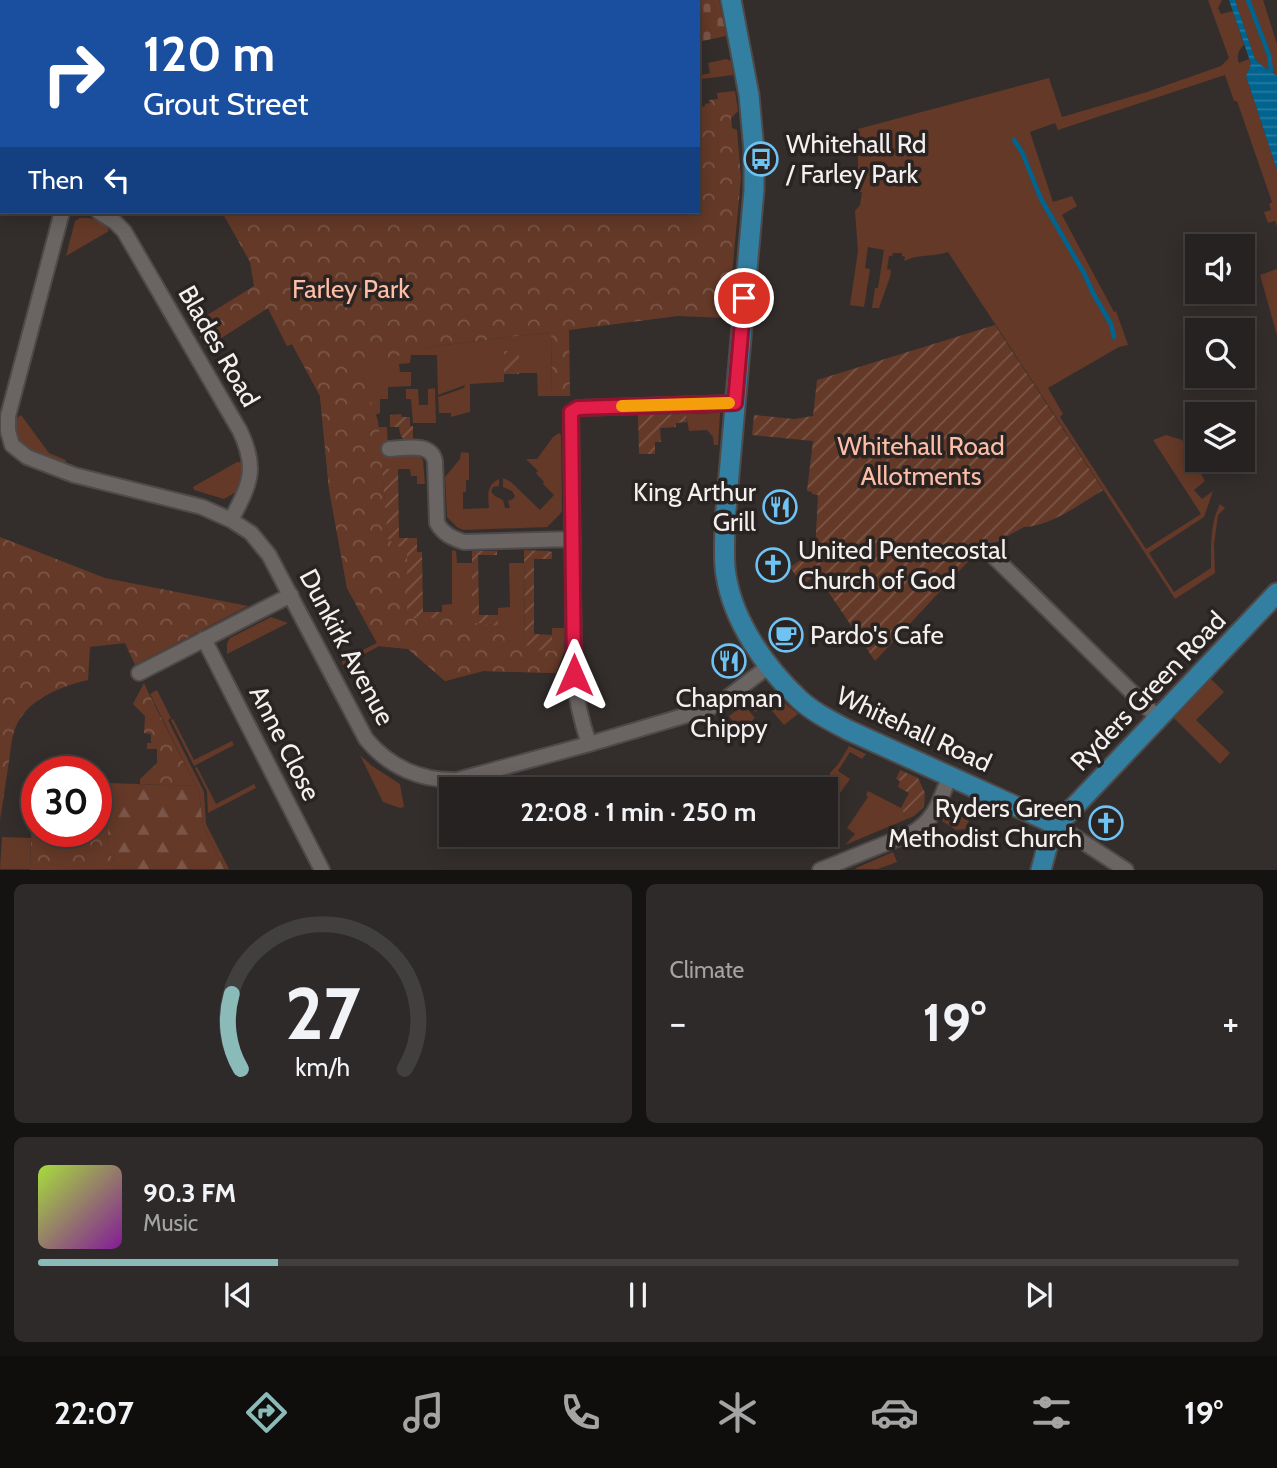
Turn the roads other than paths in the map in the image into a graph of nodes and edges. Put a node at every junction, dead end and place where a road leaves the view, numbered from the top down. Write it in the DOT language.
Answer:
graph roads {
  1 [pos="731,0"];
  2 [pos="61,214"];
  3 [pos="102,214"];
  4 [pos="735,403"];
  5 [pos="389,449"];
  6 [pos="232,520"];
  7 [pos="573,539"];
  8 [pos="987,550"];
  9 [pos="1277,593"];
  10 [pos="291,595"];
  11 [pos="204,639"];
  12 [pos="769,666"];
  13 [pos="139,673"];
  14 [pos="1158,718"];
  15 [pos="589,744"];
  16 [pos="950,775"];
  17 [pos="1057,825"];
  18 [pos="322,870"];
  19 [pos="820,870"];
  20 [pos="1041,870"];
  21 [pos="1126,870"];
  1 -- 4 [label="main road, Whitehall Road"];
  2 -- 6 [label="street, Dunkirk Avenue"];
  3 -- 6 [label="street, Blades Road"];
  4 -- 7 [label="street"];
  4 -- 12 [label="main road, Whitehall Road"];
  5 -- 7 [label="street"];
  6 -- 10 [label="street, Dunkirk Avenue"];
  7 -- 15 [label="street"];
  8 -- 14 [label="street"];
  9 -- 14 [label="main road, Ryders Green Road"];
  10 -- 11 [label="street"];
  10 -- 15 [label="street, Dunkirk Avenue"];
  11 -- 13 [label="street"];
  11 -- 18 [label="street, Anne Close"];
  12 -- 15 [label="street, Dunkirk Avenue"];
  12 -- 16 [label="main road, Whitehall Road"];
  14 -- 17 [label="main road, Ryders Green Road"];
  16 -- 17 [label="main road, Whitehall Road"];
  16 -- 19 [label="street"];
  17 -- 20 [label="main road"];
  17 -- 21 [label="street"];
}
